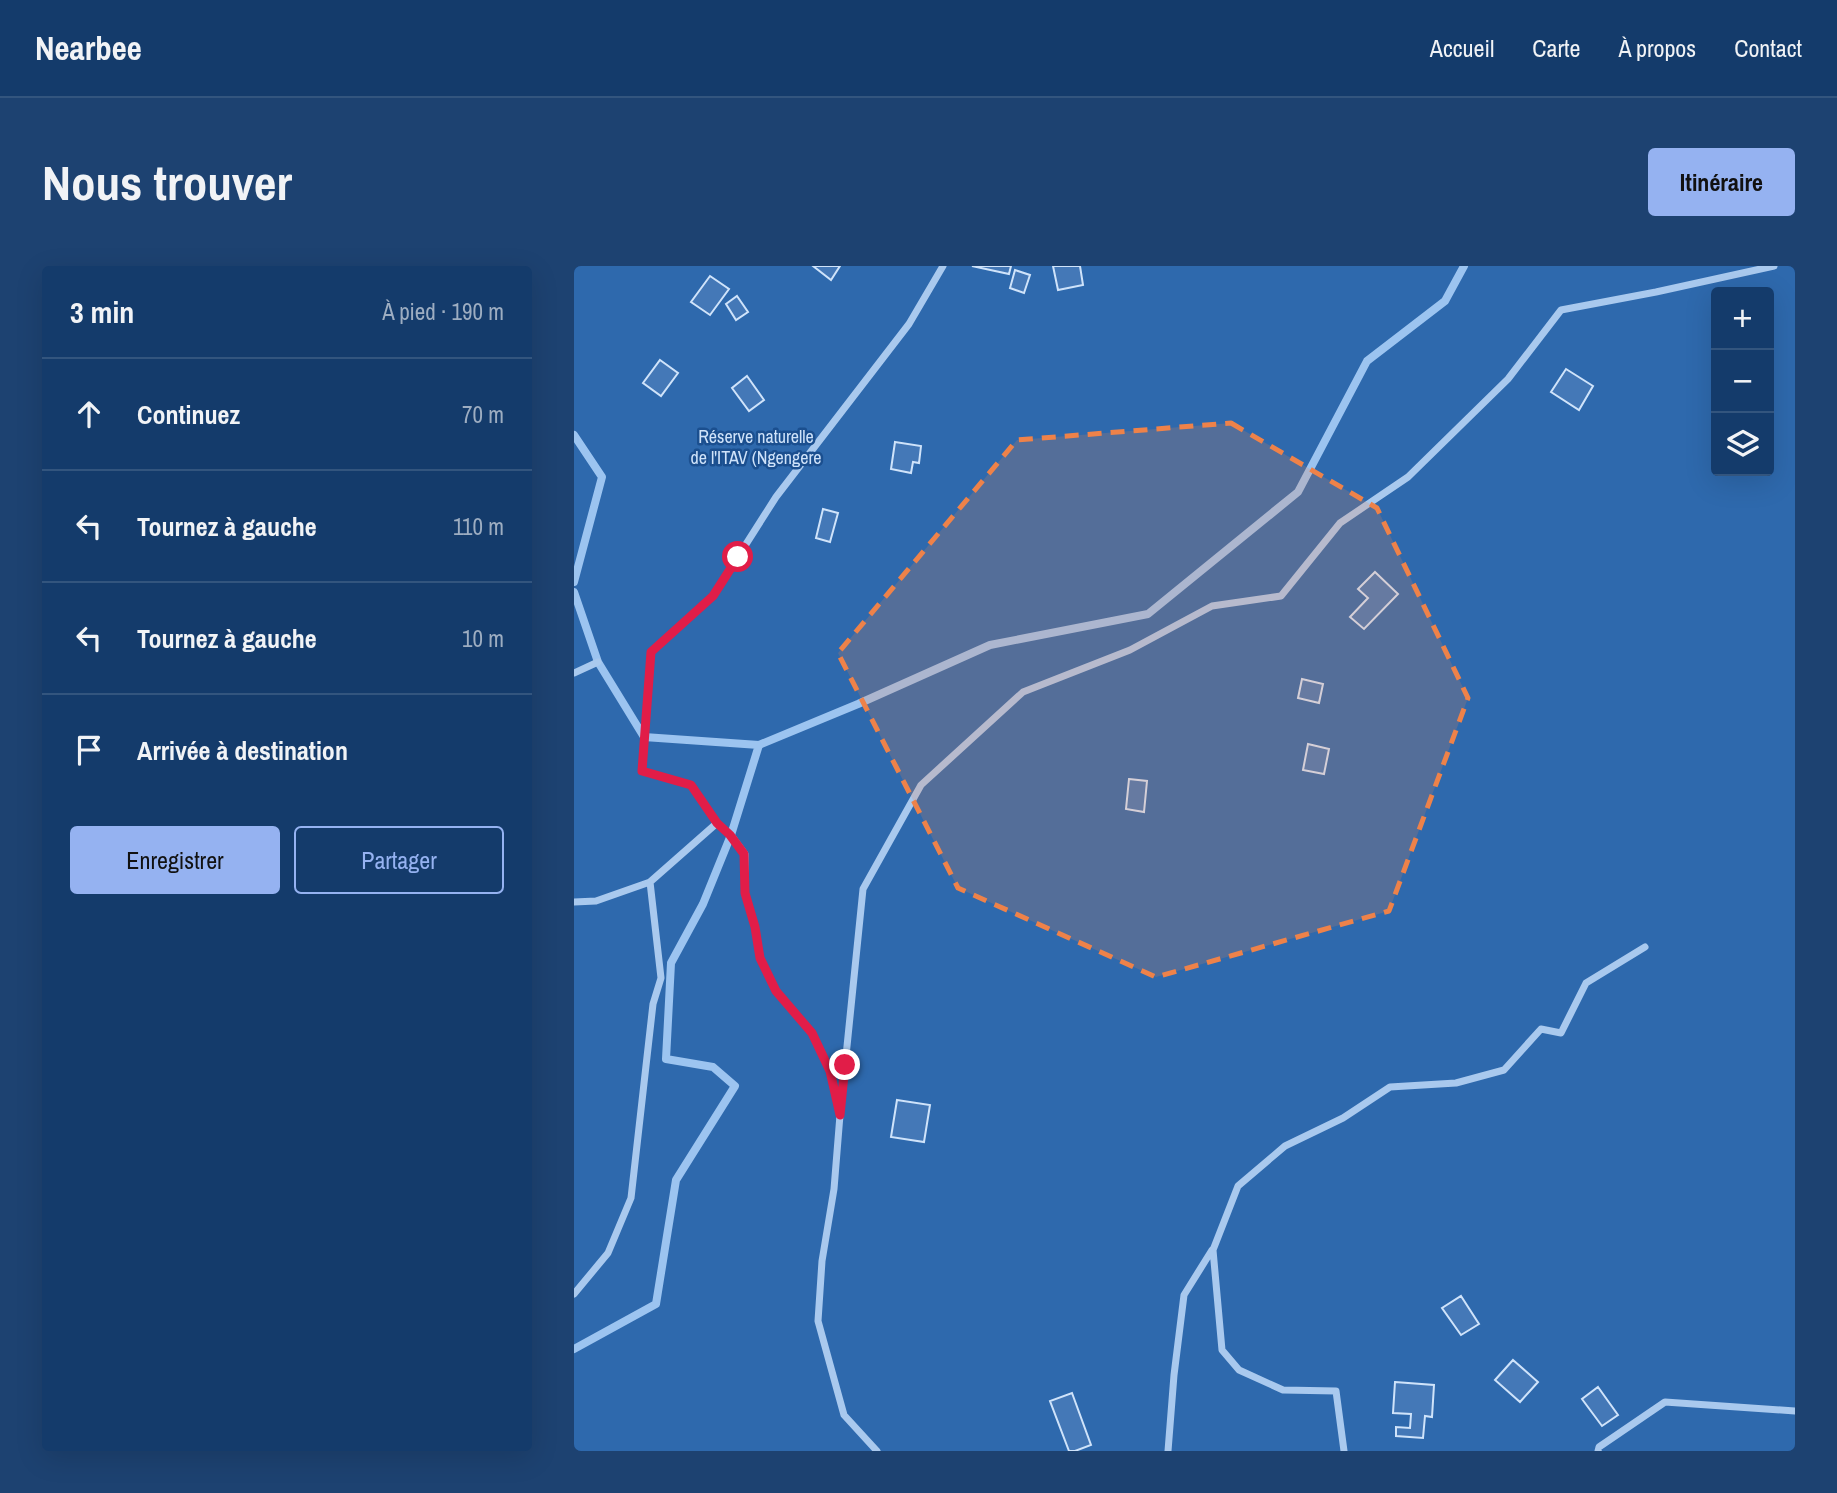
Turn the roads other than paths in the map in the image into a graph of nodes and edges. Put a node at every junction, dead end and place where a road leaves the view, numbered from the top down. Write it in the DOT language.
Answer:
graph roads {
  1 [pos="943,266"];
  2 [pos="1774,266"];
  3 [pos="598,662"];
  4 [pos="574,673"];
  5 [pos="717,823"];
  6 [pos="650,882"];
  7 [pos="574,902"];
  8 [pos="1645,947"];
  9 [pos="840,1115"];
  10 [pos="1213,1250"];
  11 [pos="574,1294"];
  12 [pos="1795,1411"];
  13 [pos="877,1451"];
  14 [pos="1168,1451"];
  15 [pos="1344,1451"];
  16 [pos="1598,1451"];
  1 -- 5 [label="street"];
  2 -- 9 [label="street"];
  3 -- 4 [label="street"];
  5 -- 6 [label="street"];
  5 -- 9 [label="street"];
  6 -- 7 [label="street"];
  6 -- 11 [label="street"];
  8 -- 10 [label="street"];
  9 -- 13 [label="street"];
  10 -- 14 [label="street"];
  10 -- 15 [label="street"];
  12 -- 16 [label="street"];
}
